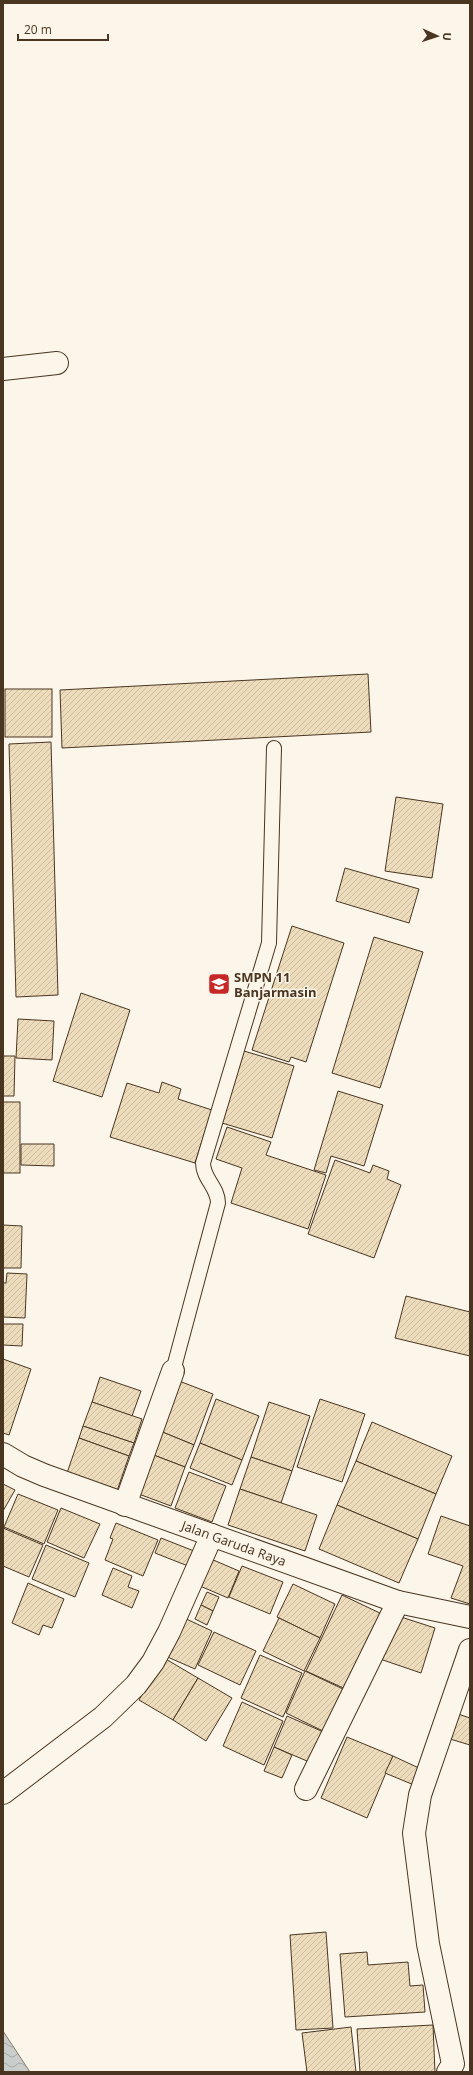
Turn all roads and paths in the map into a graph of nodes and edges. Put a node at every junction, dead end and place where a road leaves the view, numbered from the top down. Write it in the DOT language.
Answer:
graph roads {
  1 [pos="57,363"];
  2 [pos="3,369"];
  3 [pos="274,748"];
  4 [pos="174,1371"];
  5 [pos="3,1454"];
  6 [pos="125,1505"];
  7 [pos="212,1535"];
  8 [pos="398,1602"];
  9 [pos="470,1617"];
  10 [pos="470,1650"];
  11 [pos="306,1789"];
  12 [pos="3,1794"];
  13 [pos="448,2072"];
  1 -- 2 [label="street"];
  3 -- 4 [label="lane"];
  4 -- 6 [label="street"];
  5 -- 6 [label="street, Jalan Garuda Raya"];
  6 -- 7 [label="street, Jalan Garuda Raya"];
  7 -- 8 [label="street, Jalan Garuda Raya"];
  7 -- 12 [label="street"];
  8 -- 9 [label="street, Jalan Garuda Raya"];
  8 -- 11 [label="street"];
  10 -- 13 [label="street"];
}
